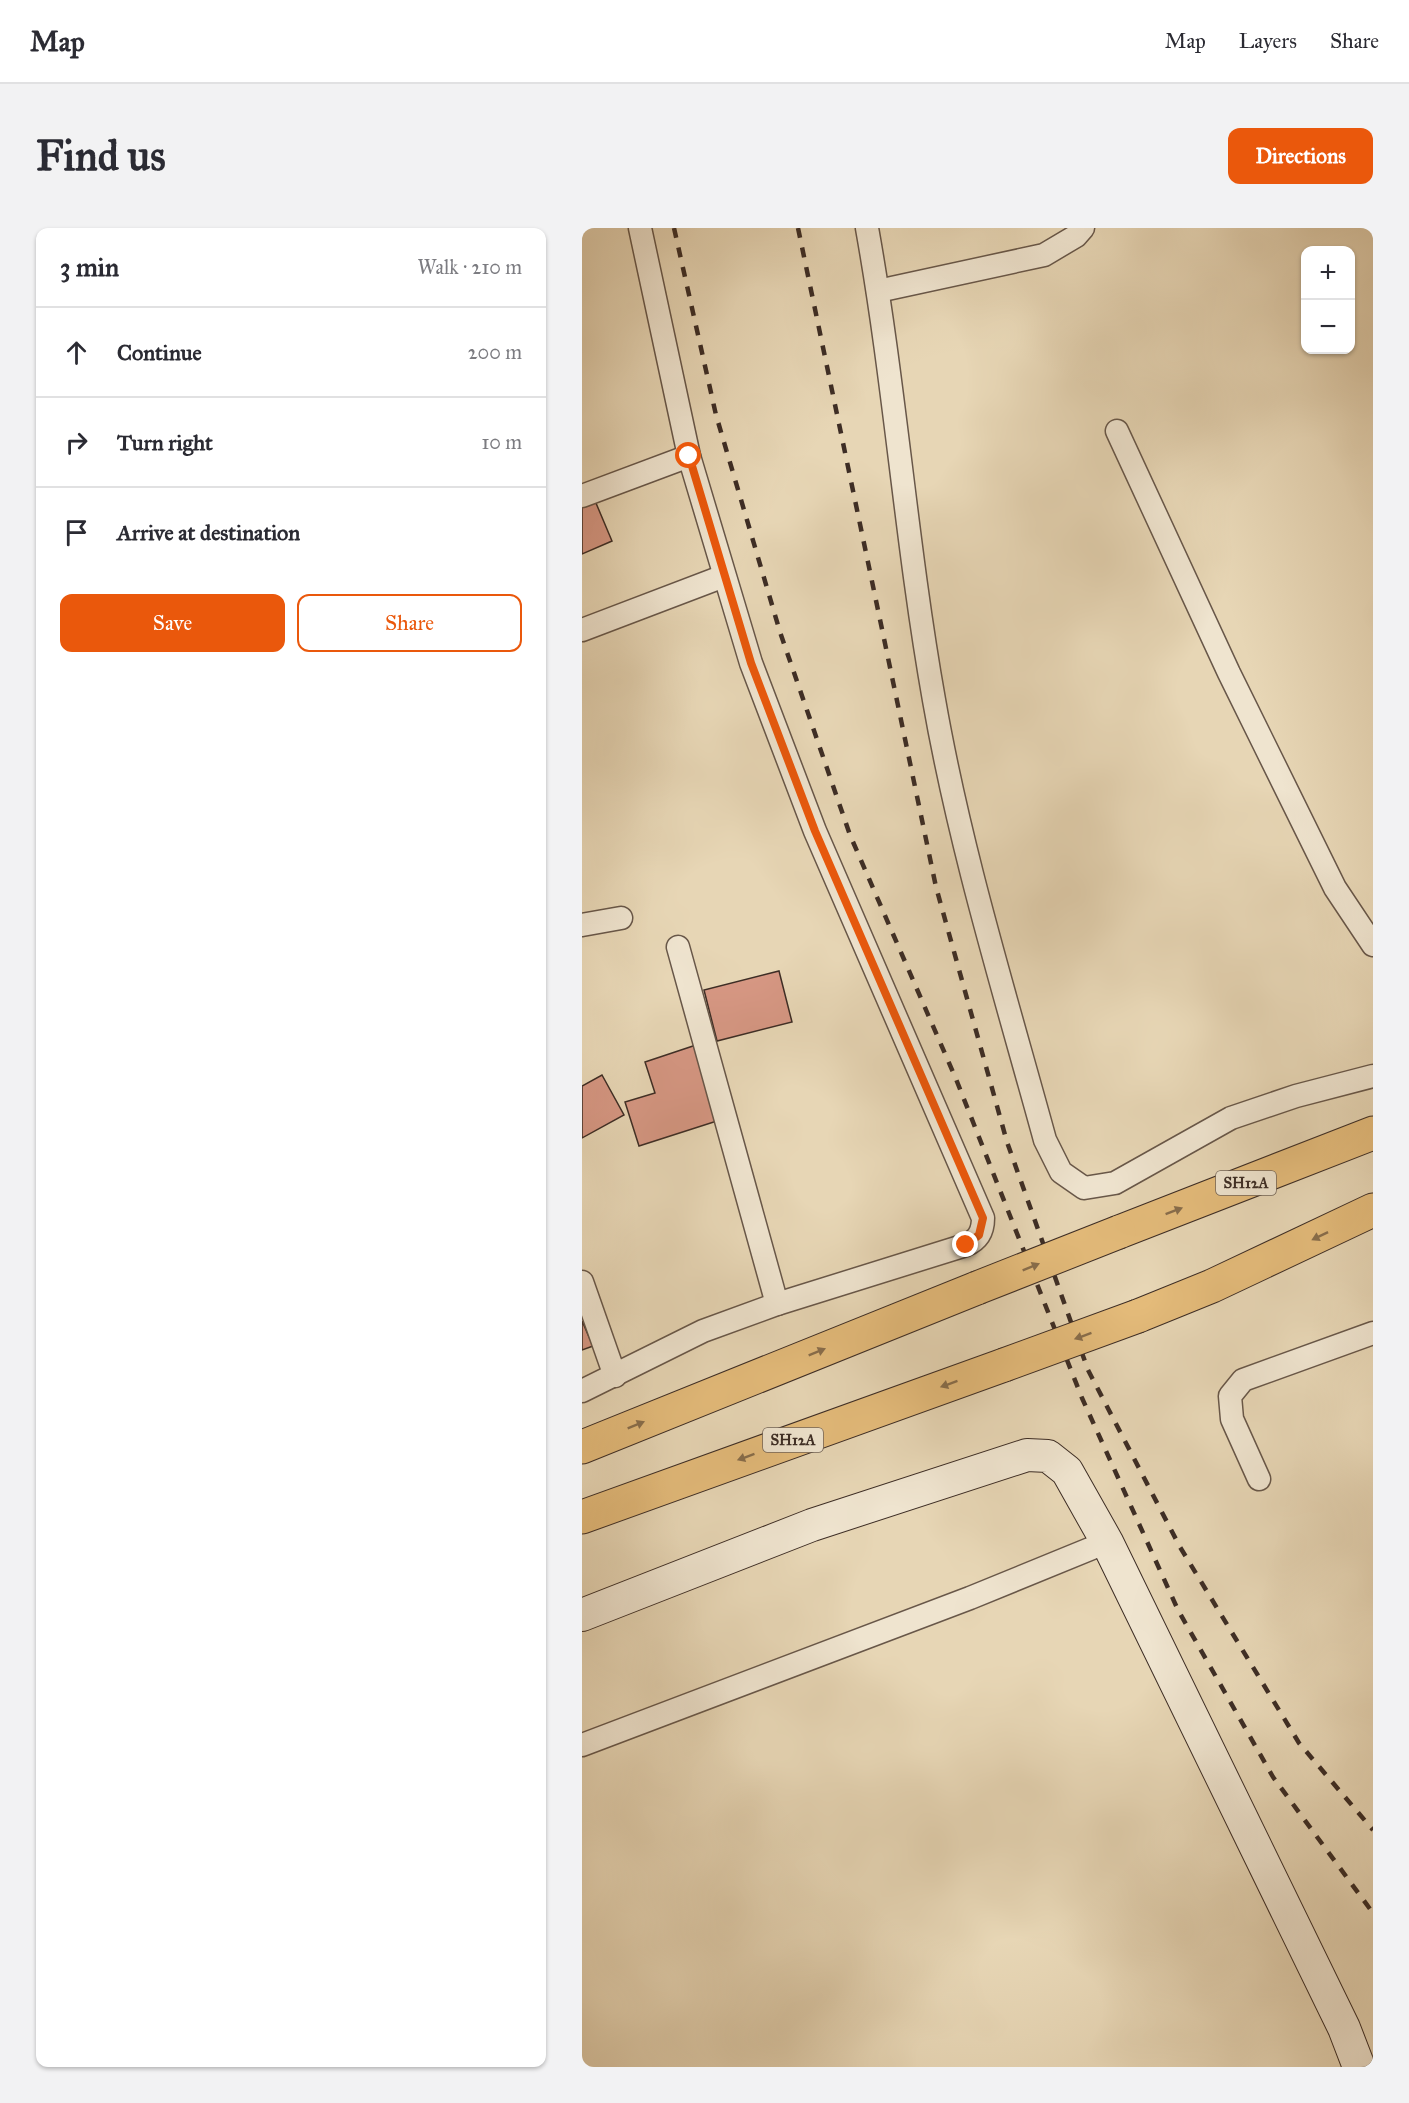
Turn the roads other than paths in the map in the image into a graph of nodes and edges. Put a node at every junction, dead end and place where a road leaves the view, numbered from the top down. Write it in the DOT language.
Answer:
graph roads {
  1 [pos="640,228"];
  2 [pos="867,228"];
  3 [pos="1083,228"];
  4 [pos="878,291"];
  5 [pos="1117,431"];
  6 [pos="689,456"];
  7 [pos="582,496"];
  8 [pos="724,576"];
  9 [pos="582,630"];
  10 [pos="621,918"];
  11 [pos="582,925"];
  12 [pos="1373,945"];
  13 [pos="678,947"];
  14 [pos="1373,1076"];
  15 [pos="1373,1133"];
  16 [pos="1373,1210"];
  17 [pos="582,1282"];
  18 [pos="777,1304"];
  19 [pos="1373,1333"];
  20 [pos="615,1376"];
  21 [pos="582,1390"];
  22 [pos="582,1447"];
  23 [pos="1259,1479"];
  24 [pos="582,1517"];
  25 [pos="1107,1542"];
  26 [pos="582,1615"];
  27 [pos="582,1745"];
  28 [pos="1344,2028"];
  29 [pos="1373,2062"];
  30 [pos="1359,2067"];
  1 -- 6 [label="street"];
  2 -- 4 [label="street"];
  3 -- 4 [label="street"];
  4 -- 14 [label="street"];
  5 -- 12 [label="street"];
  6 -- 7 [label="street"];
  6 -- 8 [label="street"];
  8 -- 9 [label="street"];
  8 -- 18 [label="street"];
  10 -- 11 [label="street"];
  13 -- 18 [label="street"];
  22 -- 15 [label="main road, SH12A, one-way, bridge"];
  16 -- 24 [label="main road, SH12A, one-way, bridge"];
  17 -- 20 [label="street"];
  18 -- 20 [label="street"];
  19 -- 23 [label="street"];
  20 -- 21 [label="street"];
  25 -- 26 [label="street"];
  25 -- 27 [label="street"];
  25 -- 28 [label="street"];
  28 -- 29 [label="street"];
  28 -- 30 [label="street"];
}
